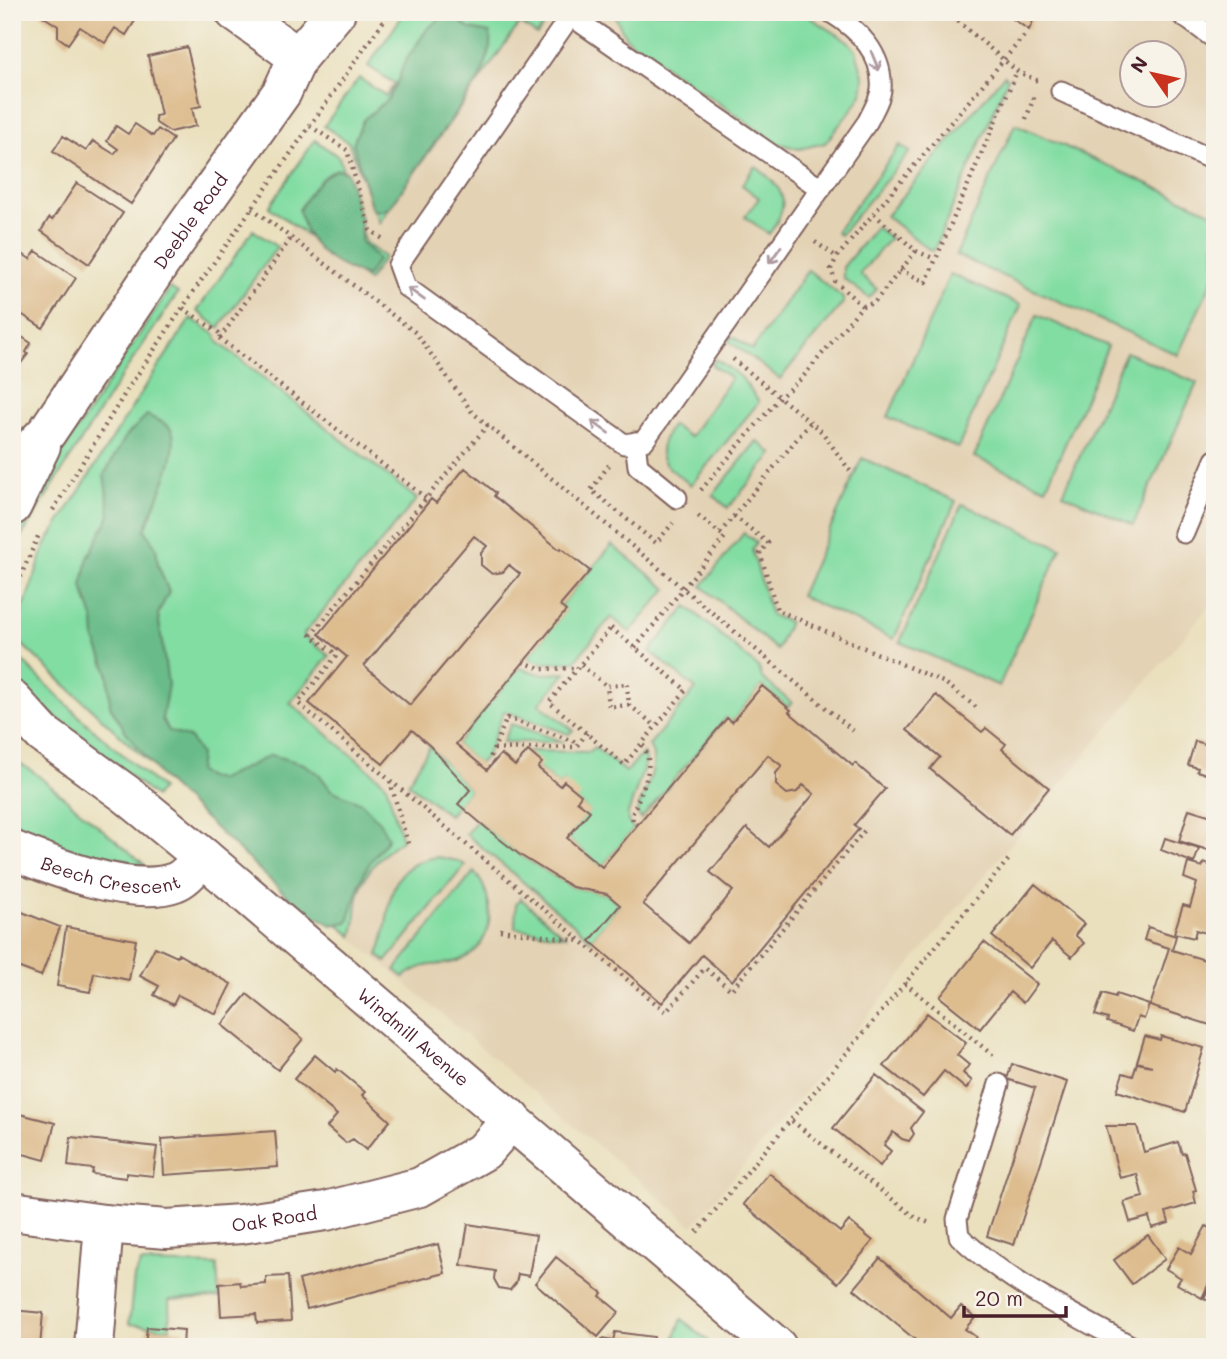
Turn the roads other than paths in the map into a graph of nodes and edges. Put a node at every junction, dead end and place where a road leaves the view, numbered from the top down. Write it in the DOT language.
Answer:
graph roads {
  1 [pos="235,12"];
  2 [pos="336,12"];
  3 [pos="830,12"];
  4 [pos="1178,12"];
  5 [pos="572,14"];
  6 [pos="1215,39"];
  7 [pos="298,57"];
  8 [pos="1061,91"];
  9 [pos="1215,161"];
  10 [pos="821,189"];
  11 [pos="47,432"];
  12 [pos="635,442"];
  13 [pos="1215,460"];
  14 [pos="12,469"];
  15 [pos="682,502"];
  16 [pos="12,506"];
  17 [pos="1184,533"];
  18 [pos="12,700"];
  19 [pos="27,730"];
  20 [pos="12,850"];
  21 [pos="203,857"];
  22 [pos="999,1084"];
  23 [pos="512,1119"];
  24 [pos="12,1211"];
  25 [pos="104,1224"];
  26 [pos="94,1347"];
  27 [pos="777,1347"];
  28 [pos="1133,1347"];
  1 -- 7 [label="street"];
  2 -- 7 [label="street, Deeble Road"];
  3 -- 10 [label="lane, one-way"];
  4 -- 6 [label="lane"];
  5 -- 10 [label="lane"];
  12 -- 5 [label="lane, one-way"];
  7 -- 11 [label="street, Deeble Road"];
  8 -- 9 [label="lane"];
  10 -- 12 [label="lane, one-way"];
  11 -- 14 [label="street, Deeble Road"];
  11 -- 16 [label="street, Deeble Road"];
  12 -- 15 [label="lane"];
  13 -- 17 [label="lane"];
  18 -- 19 [label="street, Windmill Avenue"];
  19 -- 21 [label="street, Windmill Avenue"];
  20 -- 21 [label="street, Beech Crescent"];
  21 -- 23 [label="street, Windmill Avenue"];
  22 -- 28 [label="lane"];
  23 -- 25 [label="street, Oak Road"];
  23 -- 27 [label="street, Windmill Avenue"];
  24 -- 25 [label="street, Oak Road"];
  25 -- 26 [label="street"];
}
